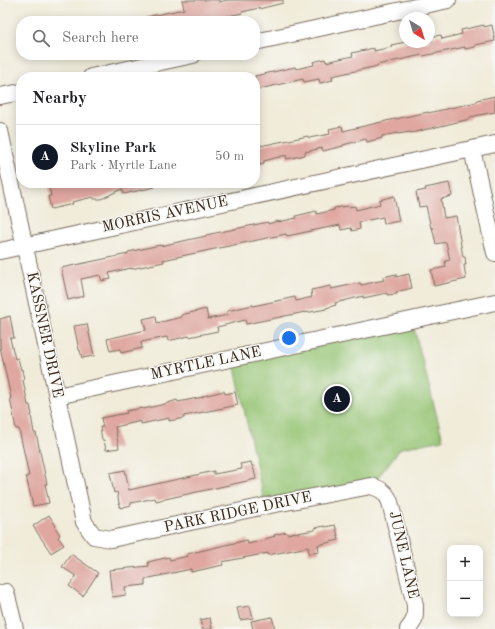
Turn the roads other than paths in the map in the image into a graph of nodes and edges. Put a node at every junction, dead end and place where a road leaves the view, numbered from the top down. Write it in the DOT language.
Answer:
graph roads {
  1 [pos="448,0"];
  2 [pos="260,41"];
  3 [pos="170,60"];
  4 [pos="114,72"];
  5 [pos="16,93"];
  6 [pos="0,96"];
  7 [pos="0,131"];
  8 [pos="495,144"];
  9 [pos="472,149"];
  10 [pos="25,246"];
  11 [pos="0,251"];
  12 [pos="495,253"];
  13 [pos="495,302"];
  14 [pos="57,396"];
  15 [pos="382,490"];
  16 [pos="94,536"];
  17 [pos="0,594"];
  18 [pos="410,626"];
  19 [pos="15,629"];
  1 -- 2 [label="street"];
  3 -- 4 [label="street"];
  5 -- 6 [label="street"];
  7 -- 10 [label="street, KASSNER DRIVE"];
  8 -- 9 [label="street, MORRIS AVENUE"];
  9 -- 10 [label="street, MORRIS AVENUE"];
  9 -- 12 [label="street"];
  10 -- 11 [label="street, MORRIS AVENUE"];
  10 -- 14 [label="street, KASSNER DRIVE"];
  13 -- 14 [label="street, MYRTLE LANE"];
  14 -- 16 [label="street, KASSNER DRIVE"];
  15 -- 16 [label="street, PARK RIDGE DRIVE"];
  15 -- 18 [label="street, JUNE LANE"];
  17 -- 19 [label="street"];
}
